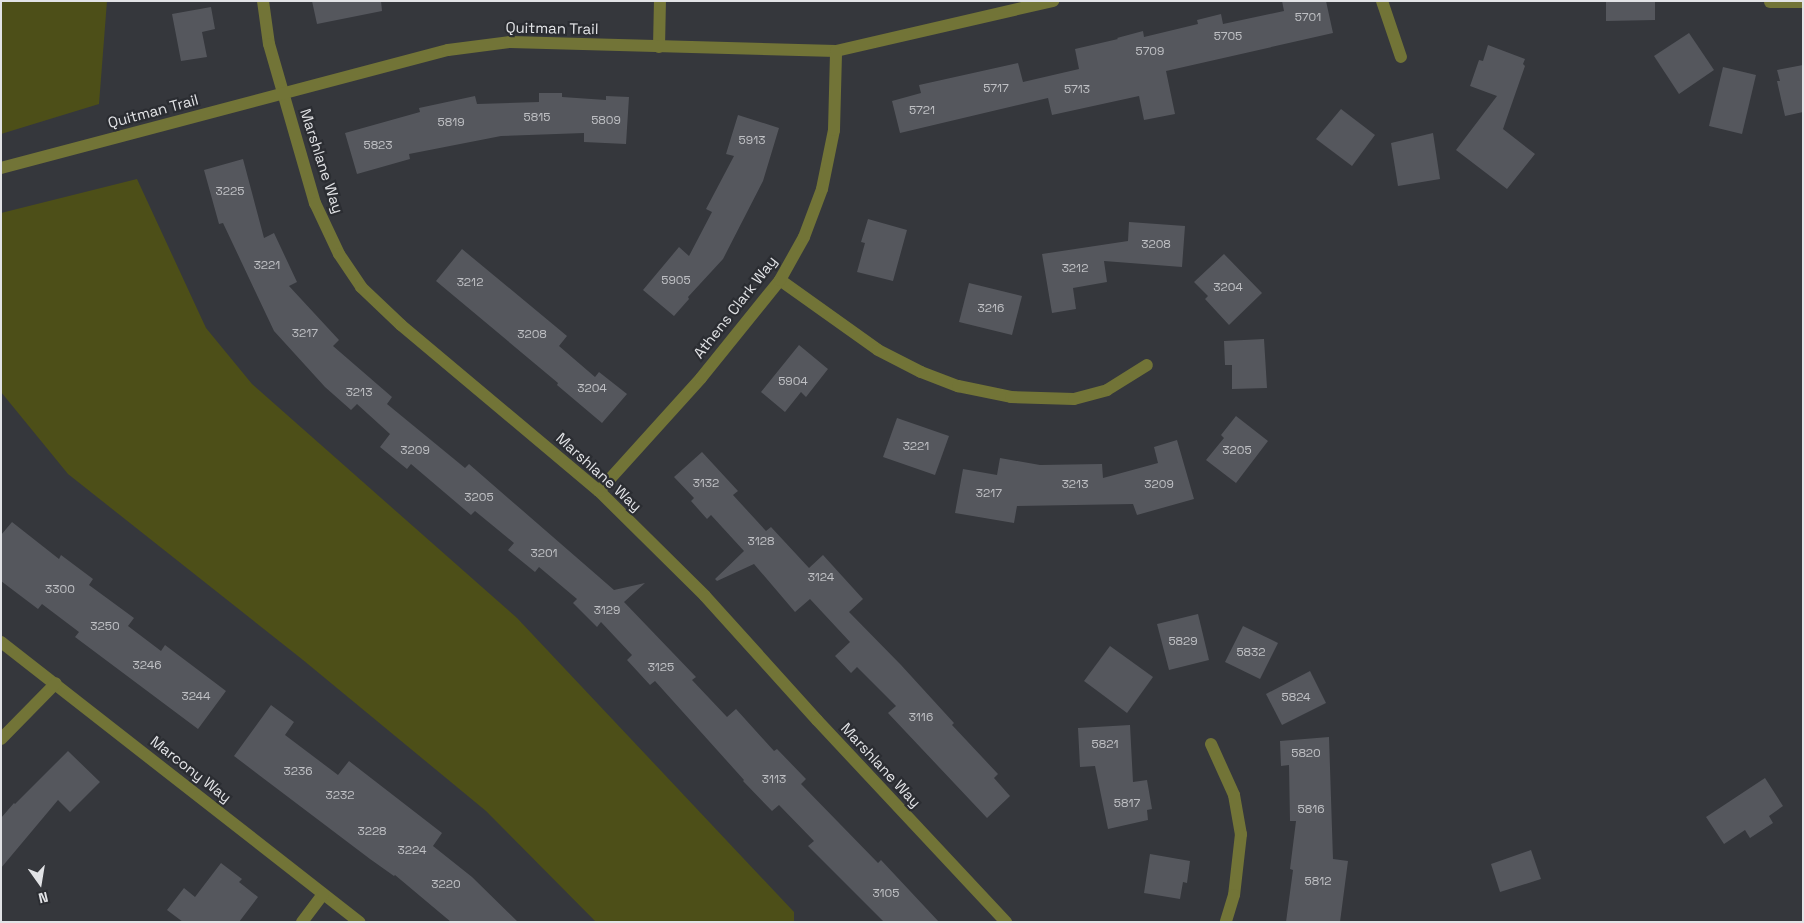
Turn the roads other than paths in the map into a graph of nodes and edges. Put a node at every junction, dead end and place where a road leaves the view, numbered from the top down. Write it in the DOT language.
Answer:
graph roads {
  1 [pos="263,1"];
  2 [pos="660,1"];
  3 [pos="1053,1"];
  4 [pos="1382,1"];
  5 [pos="1770,2"];
  6 [pos="1803,2"];
  7 [pos="659,47"];
  8 [pos="836,51"];
  9 [pos="1401,57"];
  10 [pos="284,93"];
  11 [pos="1,168"];
  12 [pos="780,280"];
  13 [pos="1147,365"];
  14 [pos="599,491"];
  15 [pos="1,642"];
  16 [pos="56,683"];
  17 [pos="1,739"];
  18 [pos="1211,744"];
  19 [pos="323,894"];
  20 [pos="302,922"];
  21 [pos="360,922"];
  22 [pos="1006,922"];
  23 [pos="1226,922"];
  1 -- 10 [label="street, Marshlane Way"];
  2 -- 7 [label="street"];
  3 -- 8 [label="street, Quitman Trail"];
  4 -- 9 [label="street"];
  5 -- 6 [label="street"];
  7 -- 8 [label="street, Quitman Trail"];
  7 -- 10 [label="street, Quitman Trail"];
  8 -- 12 [label="street, Athens Clark Way"];
  10 -- 11 [label="street, Quitman Trail"];
  10 -- 14 [label="street, Marshlane Way"];
  12 -- 13 [label="street"];
  12 -- 14 [label="street, Athens Clark Way"];
  14 -- 22 [label="street, Marshlane Way"];
  15 -- 16 [label="street, Marcony Way"];
  16 -- 17 [label="street"];
  16 -- 19 [label="street, Marcony Way"];
  18 -- 23 [label="street"];
  19 -- 20 [label="street"];
  19 -- 21 [label="street, Marcony Way"];
}
